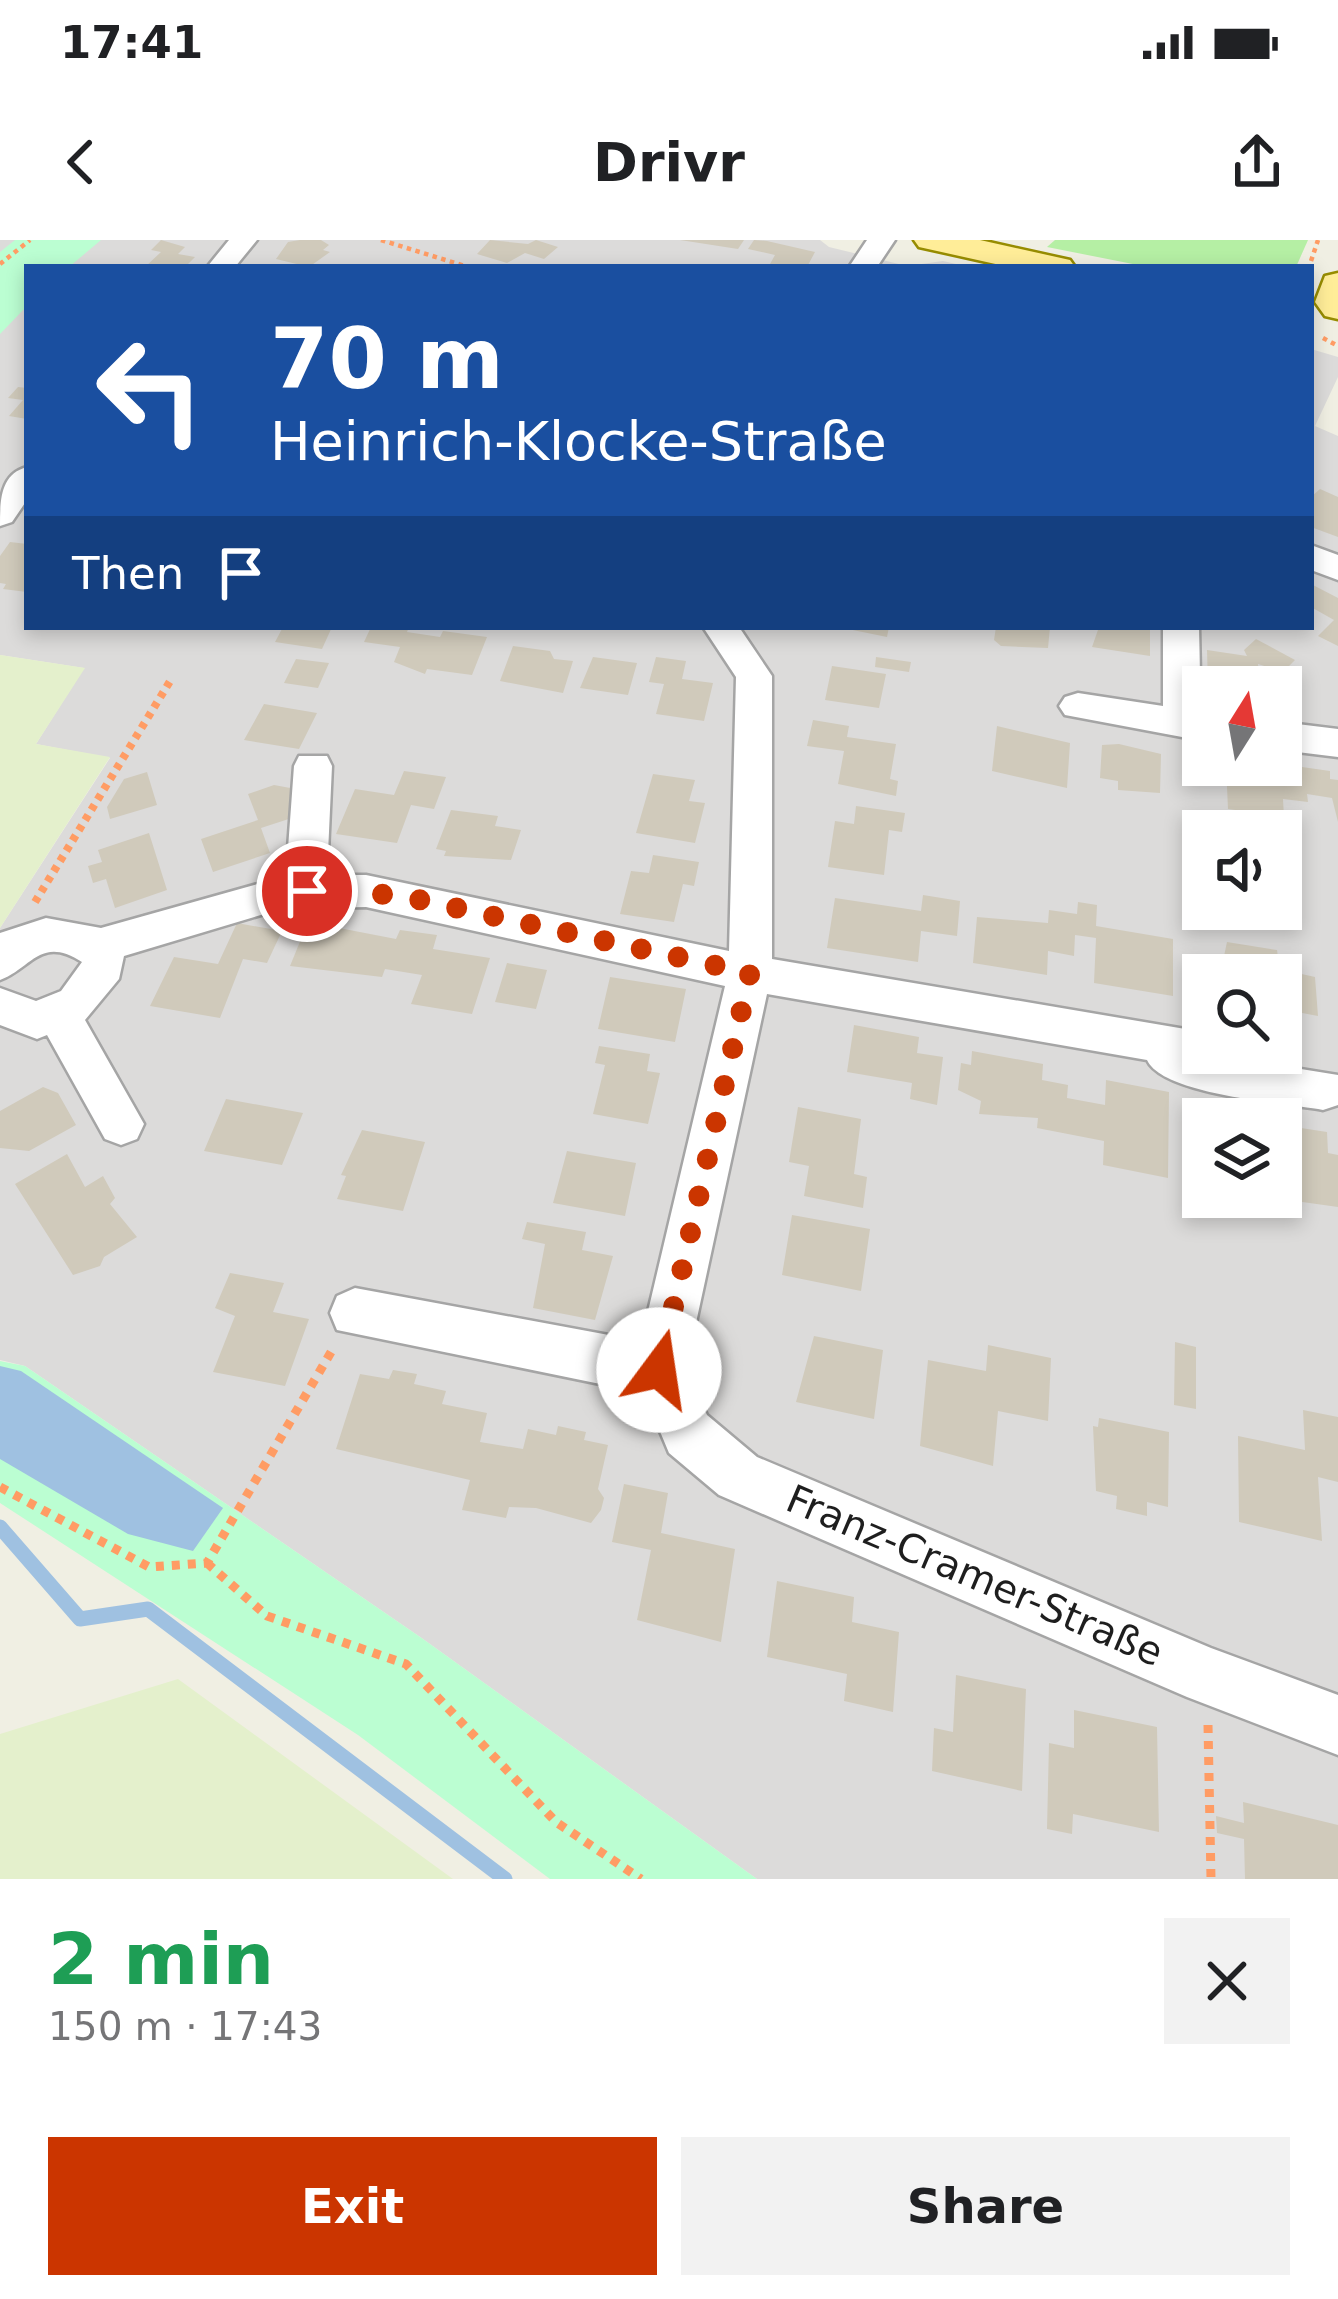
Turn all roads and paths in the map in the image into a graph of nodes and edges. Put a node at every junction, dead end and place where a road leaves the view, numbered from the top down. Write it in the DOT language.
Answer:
graph roads {
  1 [pos="30,240"];
  2 [pos="243,240"];
  3 [pos="381,240"];
  4 [pos="931,240"];
  5 [pos="0,252"];
  6 [pos="12,254"];
  7 [pos="0,264"];
  8 [pos="223,264"];
  9 [pos="458,264"];
  10 [pos="1044,264"];
  11 [pos="24,482"];
  12 [pos="8,508"];
  13 [pos="723,630"];
  14 [pos="1181,630"];
  15 [pos="1186,666"];
  16 [pos="172,678"];
  17 [pos="1078,706"];
  18 [pos="1182,722"];
  19 [pos="1302,739"];
  20 [pos="1338,743"];
  21 [pos="313,766"];
  22 [pos="307,891"];
  23 [pos="100,945"];
  24 [pos="5,955"];
  25 [pos="750,973"];
  26 [pos="0,1006"];
  27 [pos="57,1012"];
  28 [pos="1140,1040"];
  29 [pos="1182,1047"];
  30 [pos="1290,1074"];
  31 [pos="1330,1093"];
  32 [pos="122,1124"];
  33 [pos="355,1313"];
  34 [pos="659,1370"];
  35 [pos="0,1487"];
  36 [pos="207,1563"];
  37 [pos="1208,1676"];
  38 [pos="1338,1725"];
  39 [pos="641,1879"];
  40 [pos="1211,1879"];
  1 -- 6 [label="path"];
  2 -- 8 [label="street"];
  3 -- 9 [label="path"];
  4 -- 10 [label="main road"];
  5 -- 6 [label="path"];
  6 -- 7 [label="path"];
  11 -- 12 [label="street"];
  13 -- 25 [label="street"];
  14 -- 15 [label="street"];
  16 -- 24 [label="path"];
  17 -- 18 [label="street"];
  19 -- 20 [label="street"];
  21 -- 22 [label="street"];
  22 -- 23 [label="street"];
  22 -- 25 [label="street"];
  23 -- 24 [label="street"];
  23 -- 27 [label="street"];
  25 -- 28 [label="street"];
  25 -- 34 [label="street"];
  26 -- 27 [label="street"];
  27 -- 32 [label="street"];
  28 -- 29 [label="street"];
  28 -- 31 [label="street"];
  30 -- 31 [label="street"];
  33 -- 34 [label="street"];
  33 -- 36 [label="path"];
  34 -- 37 [label="street, Franz-Cramer-Straße"];
  35 -- 36 [label="path"];
  36 -- 39 [label="path"];
  37 -- 38 [label="street, Franz-Cramer-Straße"];
  37 -- 40 [label="path"];
}
